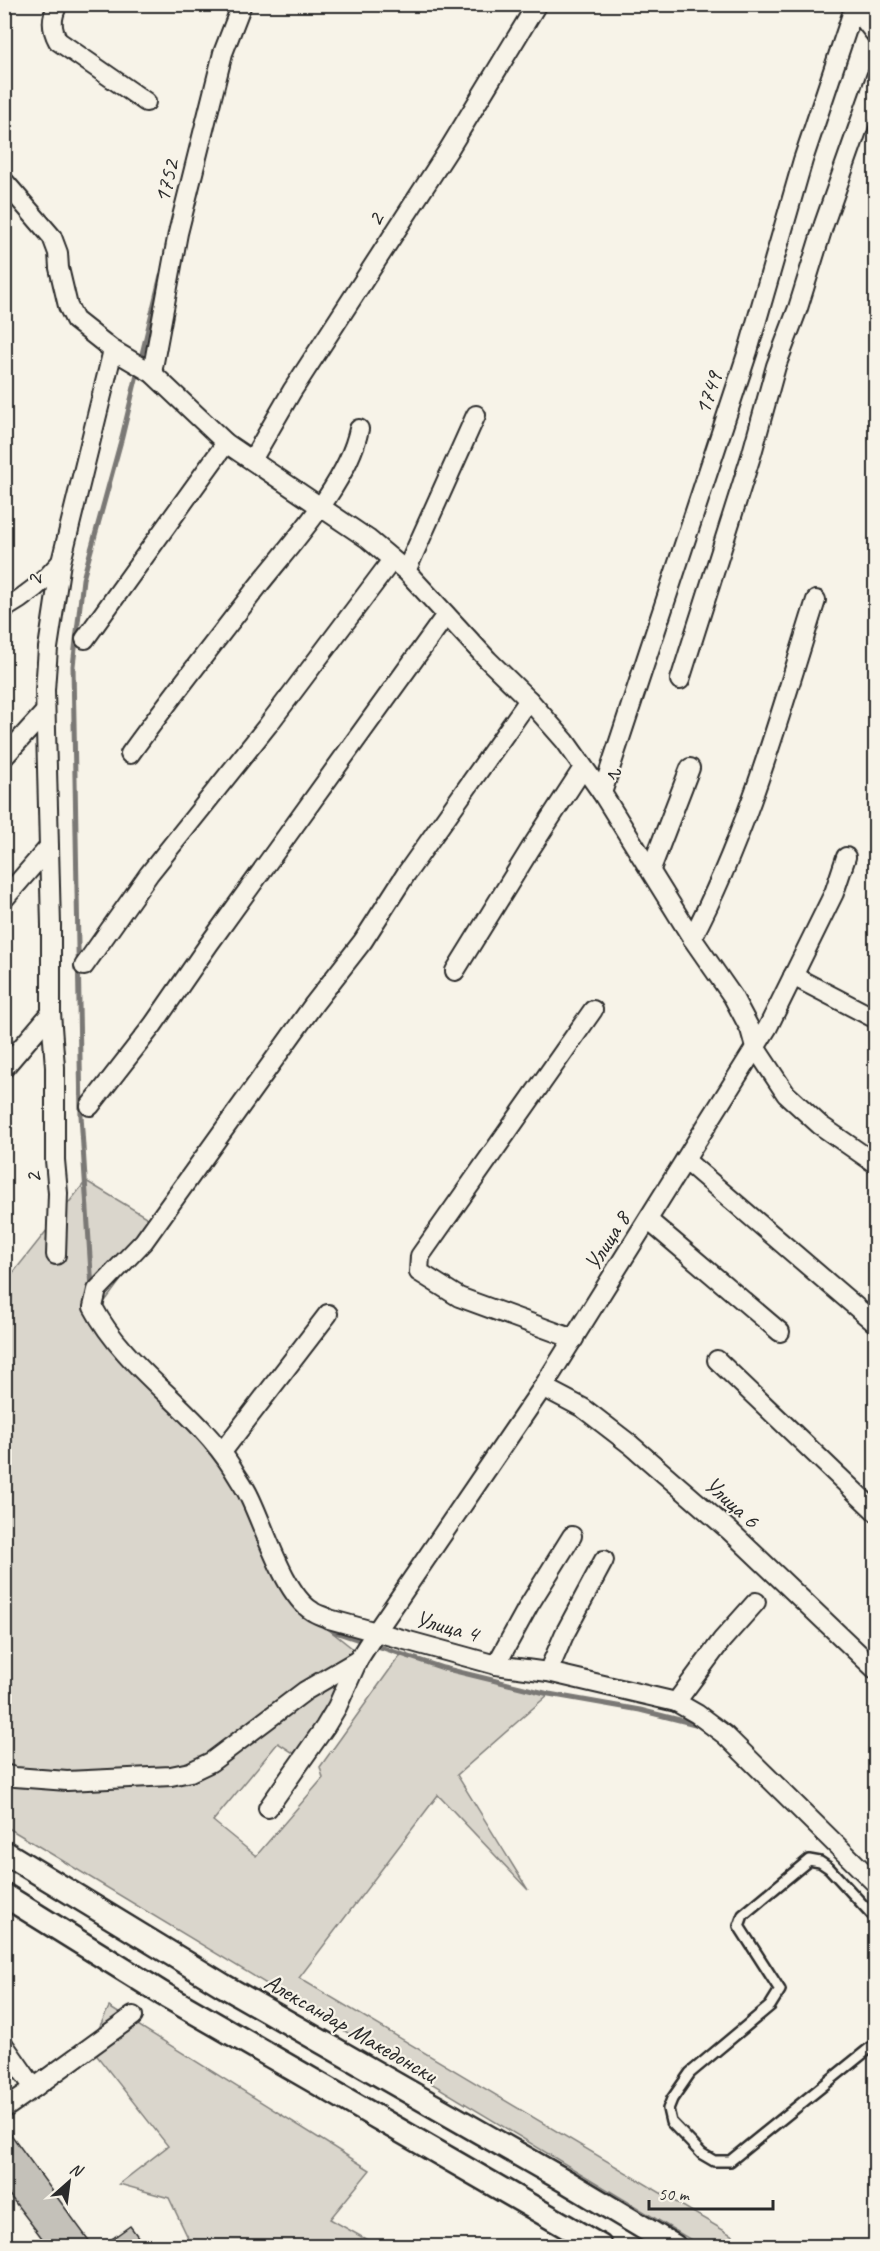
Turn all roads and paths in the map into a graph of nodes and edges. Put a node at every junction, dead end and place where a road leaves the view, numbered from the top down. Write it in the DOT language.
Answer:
graph roads {
  1 [pos="58,4"];
  2 [pos="242,4"];
  3 [pos="537,4"];
  4 [pos="853,6"];
  5 [pos="876,35"];
  6 [pos="876,77"];
  7 [pos="146,102"];
  8 [pos="4,181"];
  9 [pos="113,350"];
  10 [pos="152,373"];
  11 [pos="476,416"];
  12 [pos="359,429"];
  13 [pos="226,443"];
  14 [pos="252,460"];
  15 [pos="319,507"];
  16 [pos="61,562"];
  17 [pos="399,565"];
  18 [pos="816,600"];
  19 [pos="4,609"];
  20 [pos="446,615"];
  21 [pos="85,639"];
  22 [pos="680,680"];
  23 [pos="529,699"];
  24 [pos="45,712"];
  25 [pos="130,754"];
  26 [pos="4,757"];
  27 [pos="583,768"];
  28 [pos="690,768"];
  29 [pos="602,793"];
  30 [pos="49,847"];
  31 [pos="846,856"];
  32 [pos="651,869"];
  33 [pos="4,899"];
  34 [pos="692,938"];
  35 [pos="84,966"];
  36 [pos="456,970"];
  37 [pos="793,976"];
  38 [pos="594,1010"];
  39 [pos="51,1013"];
  40 [pos="876,1020"];
  41 [pos="755,1047"];
  42 [pos="4,1068"];
  43 [pos="90,1106"];
  44 [pos="684,1160"];
  45 [pos="876,1164"];
  46 [pos="648,1220"];
  47 [pos="56,1255"];
  48 [pos="328,1314"];
  49 [pos="876,1324"];
  50 [pos="780,1332"];
  51 [pos="574,1339"];
  52 [pos="717,1360"];
  53 [pos="543,1387"];
  54 [pos="222,1452"];
  55 [pos="876,1512"];
  56 [pos="572,1536"];
  57 [pos="604,1560"];
  58 [pos="756,1602"];
  59 [pos="376,1632"];
  60 [pos="358,1660"];
  61 [pos="496,1665"];
  62 [pos="876,1670"];
  63 [pos="548,1672"];
  64 [pos="676,1702"];
  65 [pos="4,1774"];
  66 [pos="268,1809"];
  67 [pos="4,1852"];
  68 [pos="876,1884"];
  69 [pos="4,1895"];
  70 [pos="876,1919"];
  71 [pos="133,2016"];
  72 [pos="876,2043"];
  73 [pos="4,2045"];
  74 [pos="34,2088"];
  75 [pos="4,2109"];
  76 [pos="600,2247"];
  77 [pos="674,2247"];
  1 -- 7 [label="street"];
  2 -- 10 [label="street, 1752"];
  3 -- 14 [label="street, 2"];
  4 -- 5 [label="street"];
  4 -- 29 [label="street, 1749"];
  6 -- 22 [label="street"];
  8 -- 9 [label="street, 2"];
  9 -- 10 [label="street, 2"];
  9 -- 16 [label="street, 2"];
  10 -- 13 [label="street, 2"];
  11 -- 17 [label="street"];
  12 -- 15 [label="street"];
  13 -- 14 [label="street, 2"];
  13 -- 21 [label="street"];
  14 -- 15 [label="street, 2"];
  15 -- 17 [label="street, 2"];
  15 -- 25 [label="street"];
  16 -- 19 [label="street"];
  16 -- 24 [label="street, 2"];
  17 -- 20 [label="street, 2"];
  17 -- 35 [label="street"];
  18 -- 34 [label="street"];
  20 -- 23 [label="street, 2"];
  20 -- 43 [label="street"];
  23 -- 27 [label="street, 2"];
  23 -- 54 [label="street, Улица 4"];
  24 -- 26 [label="street"];
  24 -- 30 [label="street, 2"];
  27 -- 29 [label="street, 2"];
  27 -- 36 [label="street"];
  28 -- 32 [label="street"];
  29 -- 32 [label="street, 2"];
  30 -- 33 [label="street"];
  30 -- 39 [label="street, 2"];
  31 -- 37 [label="street, Улица 8"];
  32 -- 34 [label="street, 2"];
  34 -- 41 [label="street, 2"];
  37 -- 40 [label="street"];
  37 -- 41 [label="street, Улица 8"];
  38 -- 51 [label="street"];
  39 -- 42 [label="street"];
  39 -- 47 [label="street, 2"];
  41 -- 44 [label="street, Улица 8"];
  41 -- 45 [label="street, 2"];
  44 -- 46 [label="street, Улица 8"];
  44 -- 49 [label="street"];
  46 -- 50 [label="street"];
  46 -- 51 [label="street, Улица 8"];
  48 -- 54 [label="street"];
  51 -- 53 [label="street, Улица 8"];
  52 -- 55 [label="street"];
  53 -- 59 [label="street, Улица 8"];
  53 -- 62 [label="street, Улица 6"];
  54 -- 59 [label="street, Улица 4"];
  56 -- 61 [label="street"];
  57 -- 63 [label="street"];
  58 -- 64 [label="street"];
  59 -- 60 [label="street, Улица 8"];
  59 -- 61 [label="street, Улица 4"];
  60 -- 65 [label="street"];
  60 -- 66 [label="street, Улица 8"];
  61 -- 63 [label="street, Улица 4"];
  63 -- 64 [label="street, Улица 4"];
  64 -- 68 [label="street, Улица 4"];
  67 -- 77 [label="street, Александар Македонски"];
  69 -- 76 [label="street"];
  70 -- 72 [label="lane"];
  71 -- 74 [label="street"];
  73 -- 74 [label="street"];
  74 -- 75 [label="street"];
}
